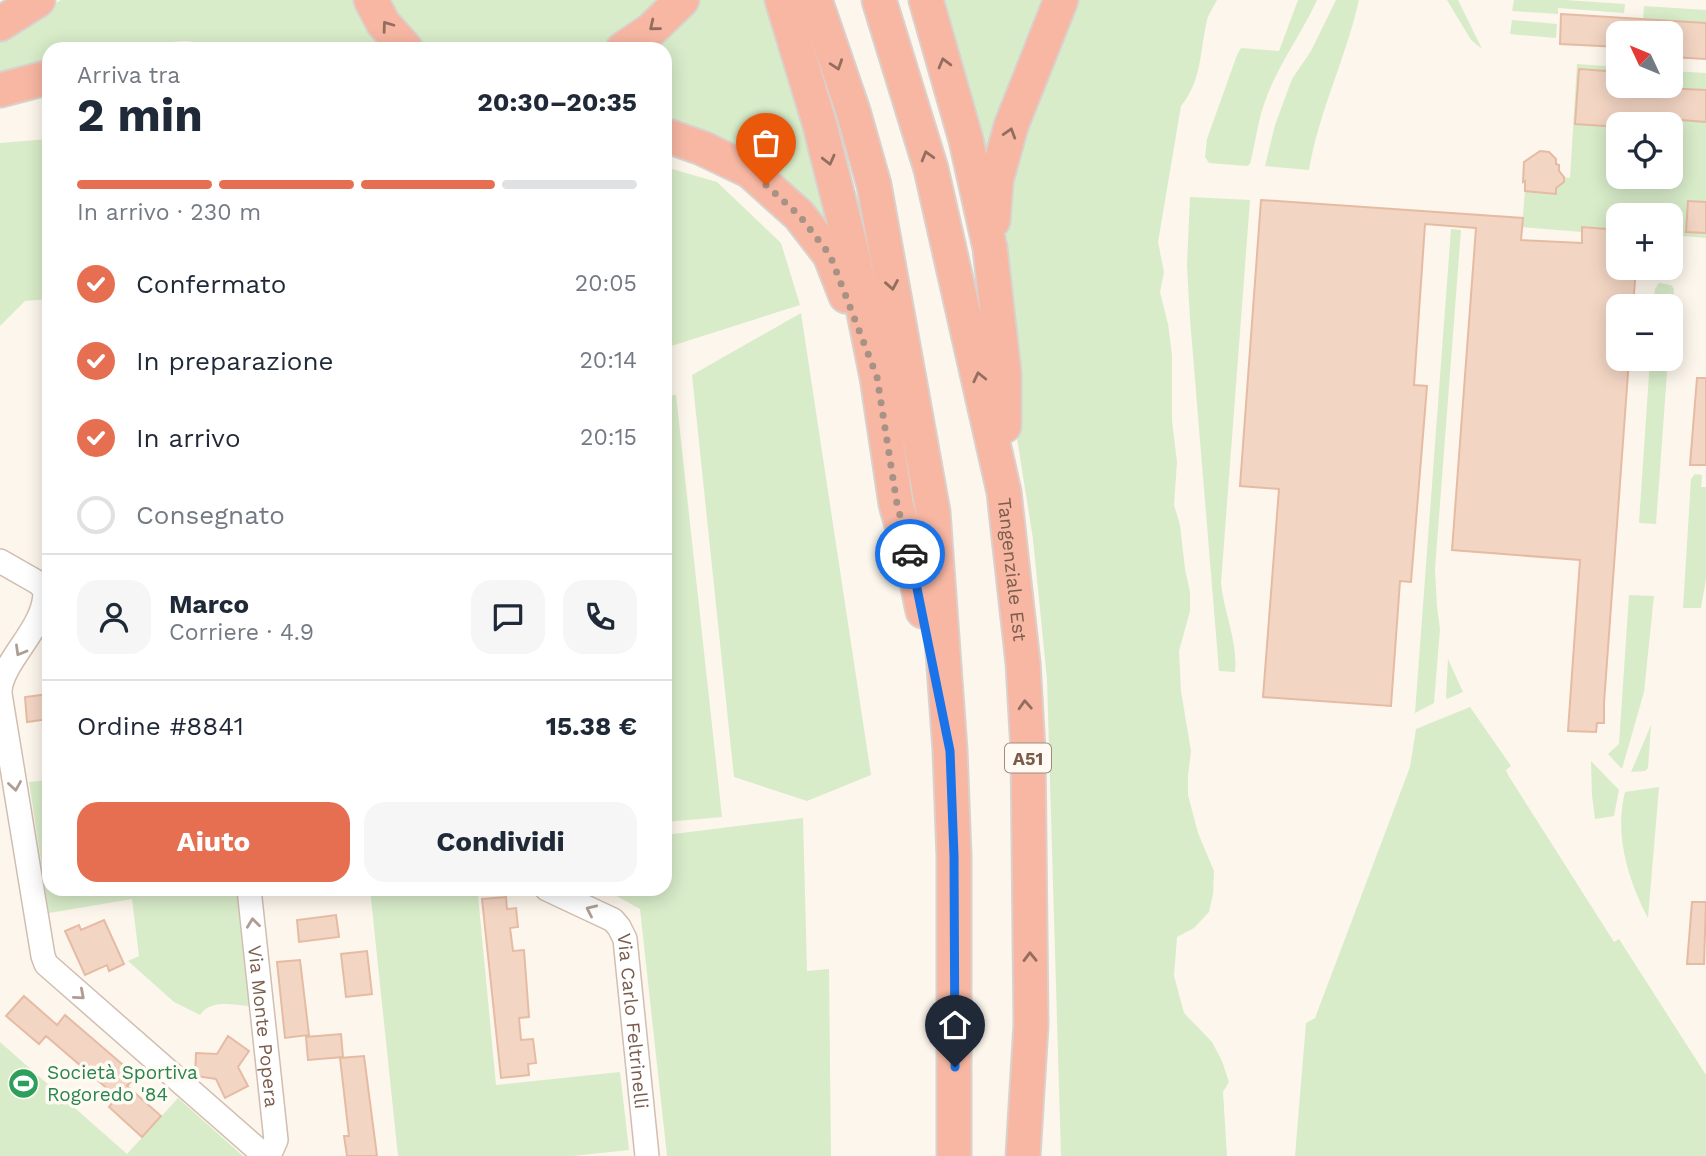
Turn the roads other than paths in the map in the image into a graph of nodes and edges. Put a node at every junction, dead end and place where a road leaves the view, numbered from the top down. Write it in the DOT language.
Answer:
graph roads {
  1 [pos="38,0"];
  2 [pos="371,0"];
  3 [pos="682,0"];
  4 [pos="782,0"];
  5 [pos="815,0"];
  6 [pos="879,0"];
  7 [pos="926,0"];
  8 [pos="1061,0"];
  9 [pos="0,24"];
  10 [pos="400,42"];
  11 [pos="633,42"];
  12 [pos="42,79"];
  13 [pos="0,90"];
  14 [pos="42,97"];
  15 [pos="0,108"];
  16 [pos="672,137"];
  17 [pos="990,248"];
  18 [pos="877,377"];
  19 [pos="1003,492"];
  20 [pos="0,561"];
  21 [pos="42,586"];
  22 [pos="42,617"];
  23 [pos="0,692"];
  24 [pos="950,751"];
  25 [pos="250,896"];
  26 [pos="562,896"];
  27 [pos="1031,1025"];
  28 [pos="263,1155"];
  29 [pos="647,1156"];
  30 [pos="954,1156"];
  31 [pos="1023,1156"];
  32 [pos="1042,1156"];
  1 -- 9 [label="highway"];
  10 -- 2 [label="highway, one-way"];
  3 -- 11 [label="highway, one-way"];
  4 -- 18 [label="highway, one-way"];
  5 -- 24 [label="highway, one-way"];
  19 -- 6 [label="highway, Tangenziale Est / A51, one-way"];
  17 -- 7 [label="highway, one-way"];
  17 -- 8 [label="highway, one-way"];
  12 -- 13 [label="highway"];
  14 -- 15 [label="highway"];
  16 -- 18 [label="highway"];
  17 -- 19 [label="highway"];
  18 -- 24 [label="highway"];
  27 -- 19 [label="highway, Tangenziale Est / A51, one-way"];
  20 -- 21 [label="street"];
  22 -- 23 [label="street, one-way"];
  23 -- 28 [label="street, one-way"];
  24 -- 30 [label="highway"];
  28 -- 25 [label="street, Via Monte Popera, one-way"];
  29 -- 26 [label="street, Via Carlo Feltrinelli, one-way"];
  27 -- 31 [label="highway, Tangenziale Est / A51"];
  27 -- 32 [label="highway"];
}
